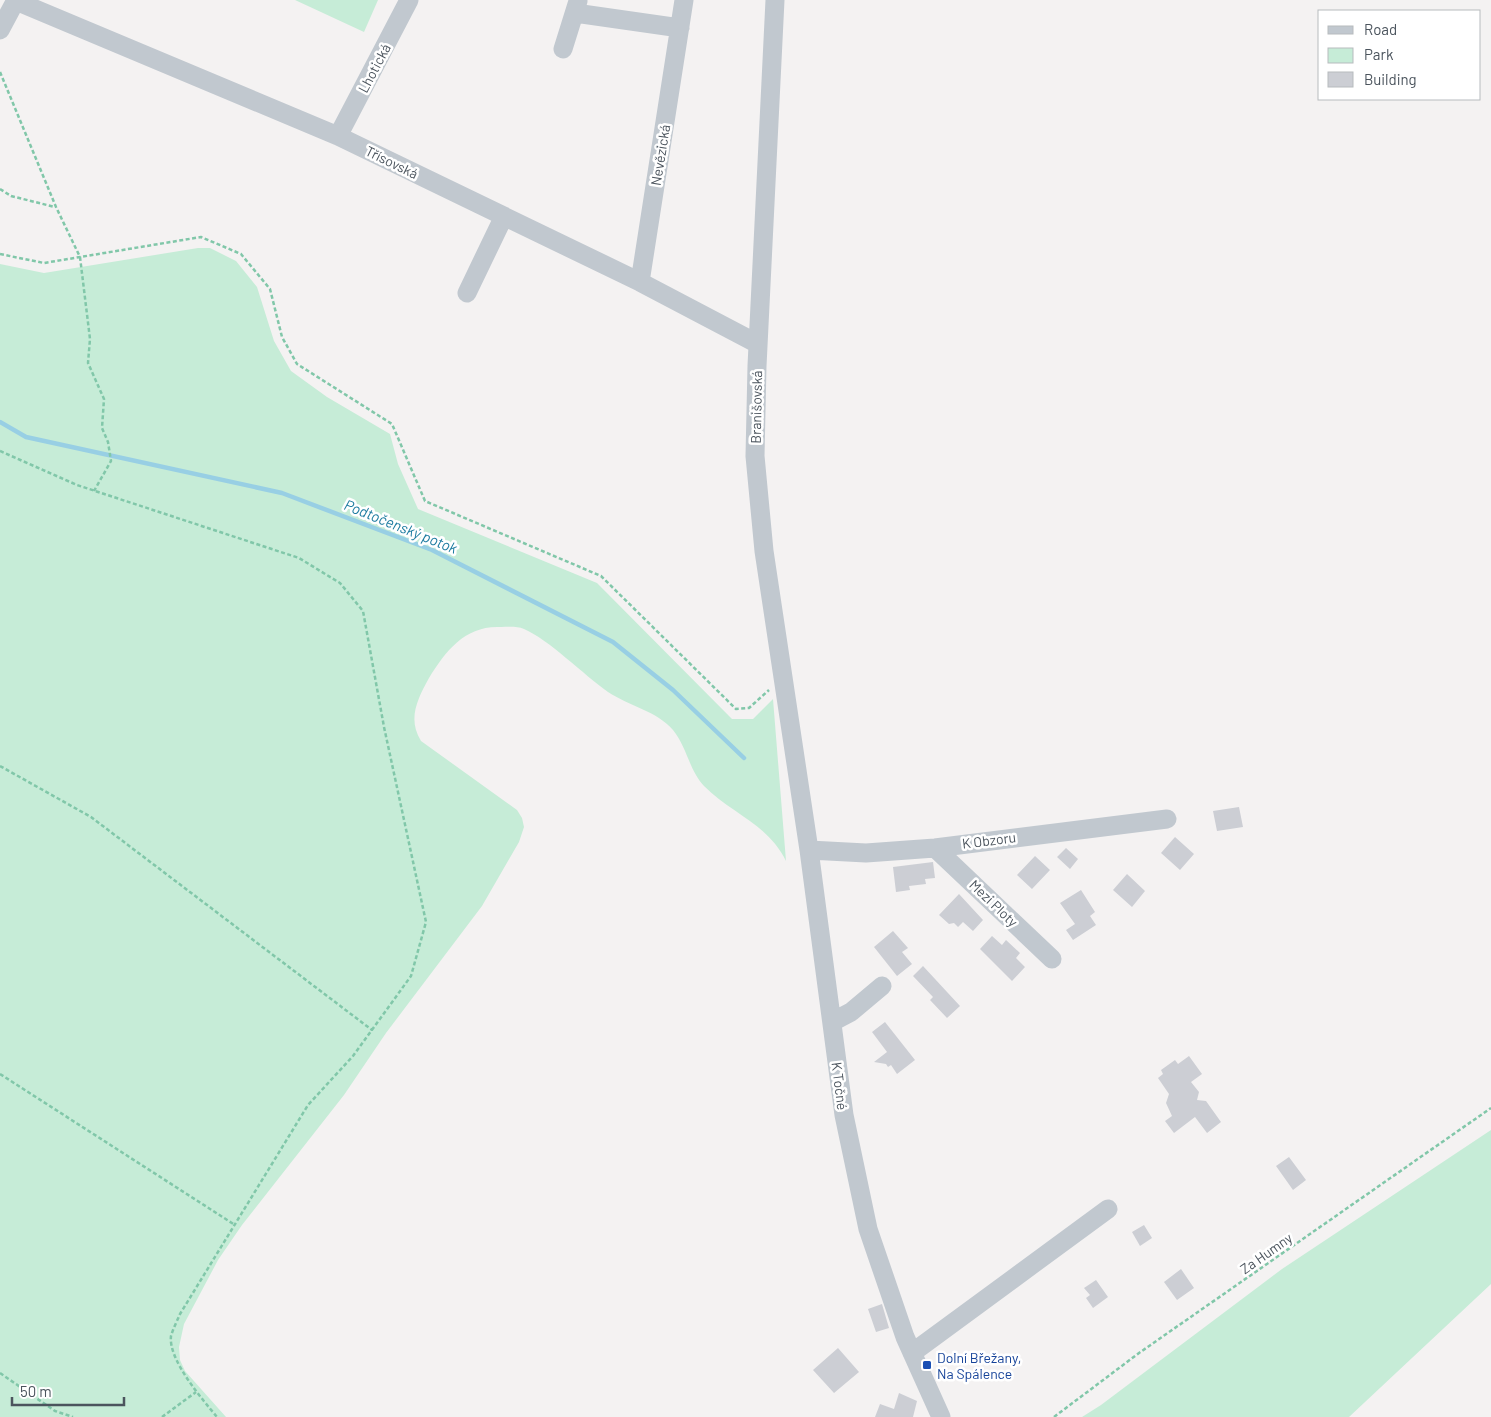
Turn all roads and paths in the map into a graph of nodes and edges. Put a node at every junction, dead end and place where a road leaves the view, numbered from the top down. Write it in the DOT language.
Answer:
graph roads {
  1 [pos="409,0"];
  2 [pos="684,0"];
  3 [pos="775,0"];
  4 [pos="16,1"];
  5 [pos="577,6"];
  6 [pos="680,28"];
  7 [pos="0,30"];
  8 [pos="564,49"];
  9 [pos="0,72"];
  10 [pos="338,136"];
  11 [pos="0,189"];
  12 [pos="56,207"];
  13 [pos="504,216"];
  14 [pos="0,254"];
  15 [pos="80,257"];
  16 [pos="640,282"];
  17 [pos="467,293"];
  18 [pos="758,344"];
  19 [pos="0,451"];
  20 [pos="94,491"];
  21 [pos="783,679"];
  22 [pos="0,766"];
  23 [pos="803,811"];
  24 [pos="1167,819"];
  25 [pos="935,848"];
  26 [pos="809,850"];
  27 [pos="1052,959"];
  28 [pos="882,986"];
  29 [pos="832,1022"];
  30 [pos="372,1030"];
  31 [pos="0,1074"];
  32 [pos="1491,1108"];
  33 [pos="1108,1209"];
  34 [pos="235,1225"];
  35 [pos="912,1353"];
  36 [pos="0,1373"];
  37 [pos="196,1392"];
  38 [pos="73,1417"];
  39 [pos="162,1417"];
  40 [pos="217,1417"];
  41 [pos="941,1417"];
  42 [pos="1054,1417"];
  1 -- 10 [label="street, Lhotická"];
  2 -- 6 [label="street, Nevězická"];
  3 -- 18 [label="street, Branišovská"];
  4 -- 7 [label="street"];
  4 -- 10 [label="street, Třísovská"];
  5 -- 6 [label="street"];
  5 -- 8 [label="street"];
  6 -- 16 [label="street, Nevězická"];
  9 -- 12 [label="path"];
  10 -- 13 [label="street, Třísovská"];
  11 -- 12 [label="path"];
  12 -- 15 [label="path"];
  13 -- 16 [label="street, Třísovská"];
  13 -- 17 [label="street"];
  14 -- 15 [label="path"];
  15 -- 20 [label="path"];
  15 -- 21 [label="path"];
  16 -- 18 [label="street, Třísovská"];
  18 -- 21 [label="street, Branišovská"];
  19 -- 20 [label="path"];
  20 -- 30 [label="path"];
  21 -- 23 [label="street, Branišovská"];
  22 -- 30 [label="path"];
  23 -- 26 [label="street, K Točné"];
  24 -- 25 [label="street, K Obzoru"];
  25 -- 26 [label="street, K Obzoru"];
  25 -- 27 [label="street, Mezi Ploty"];
  26 -- 29 [label="street, K Točné"];
  28 -- 29 [label="street"];
  29 -- 35 [label="street, K Točné"];
  30 -- 34 [label="path"];
  31 -- 34 [label="path"];
  32 -- 42 [label="path, Za Humny"];
  33 -- 35 [label="street"];
  34 -- 37 [label="path"];
  35 -- 41 [label="street, K Točné"];
  36 -- 38 [label="path"];
  37 -- 39 [label="path"];
  37 -- 40 [label="path"];
}
